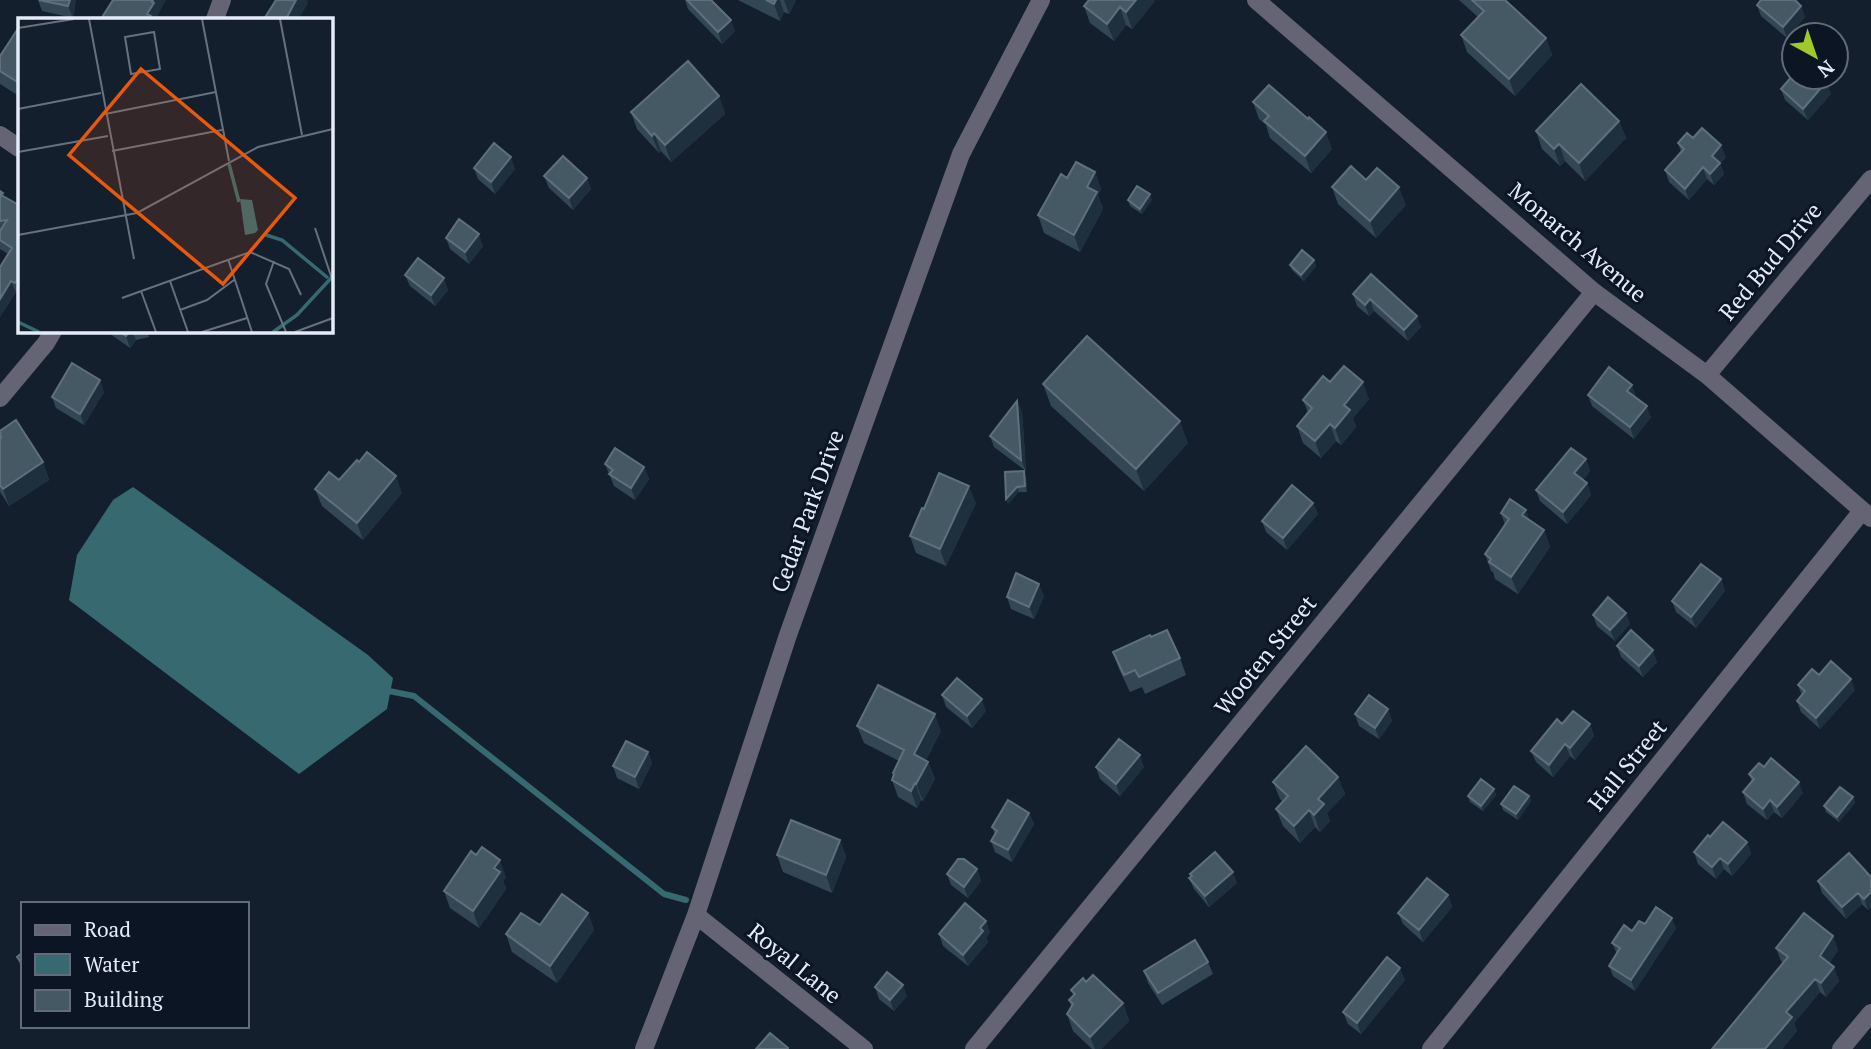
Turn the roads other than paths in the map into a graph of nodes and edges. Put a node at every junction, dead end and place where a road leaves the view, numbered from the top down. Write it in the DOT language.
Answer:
graph roads {
  1 [pos="222,0"];
  2 [pos="1041,0"];
  3 [pos="1256,0"];
  4 [pos="215,18"];
  5 [pos="0,135"];
  6 [pos="18,147"];
  7 [pos="1871,179"];
  8 [pos="1594,292"];
  9 [pos="52,332"];
  10 [pos="1707,375"];
  11 [pos="0,398"];
  12 [pos="1867,514"];
  13 [pos="696,915"];
  14 [pos="1871,1013"];
  15 [pos="644,1049"];
  16 [pos="864,1049"];
  17 [pos="974,1049"];
  18 [pos="1430,1049"];
  19 [pos="1841,1049"];
  1 -- 4 [label="street"];
  2 -- 13 [label="street, Cedar Park Drive"];
  3 -- 8 [label="street, Monarch Avenue"];
  5 -- 6 [label="street"];
  7 -- 10 [label="street, Red Bud Drive"];
  8 -- 10 [label="street, Monarch Avenue"];
  8 -- 17 [label="street, Wooten Street"];
  9 -- 11 [label="street"];
  10 -- 12 [label="street, Monarch Avenue"];
  12 -- 18 [label="street, Hall Street"];
  13 -- 15 [label="street, Cedar Park Drive"];
  13 -- 16 [label="street, Royal Lane"];
  14 -- 19 [label="street"];
}
